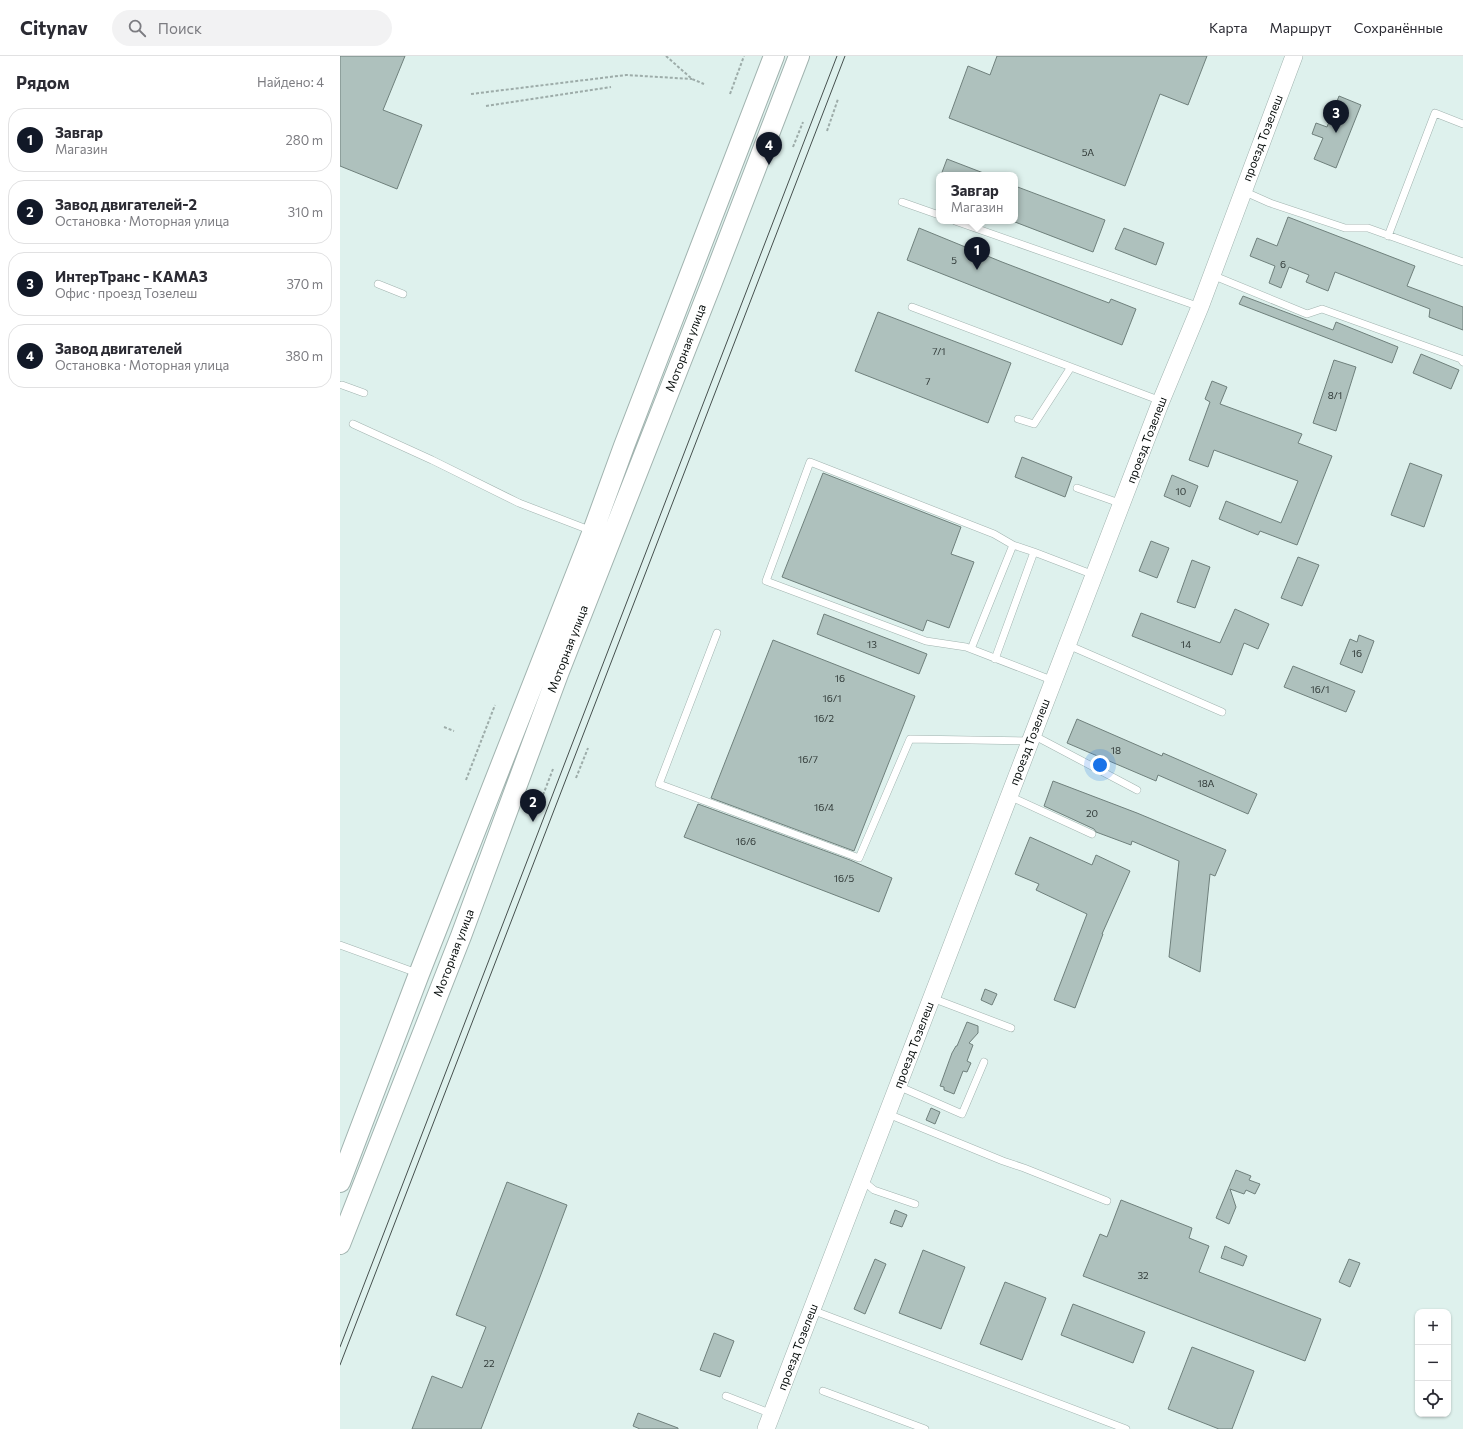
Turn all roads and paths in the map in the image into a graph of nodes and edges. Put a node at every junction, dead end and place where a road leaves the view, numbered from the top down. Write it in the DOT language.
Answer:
graph roads {
  1 [pos="666,56"];
  2 [pos="744,56"];
  3 [pos="774,56"];
  4 [pos="799,56"];
  5 [pos="1294,56"];
  6 [pos="692,79"];
  7 [pos="704,84"];
  8 [pos="611,87"];
  9 [pos="471,94"];
  10 [pos="730,94"];
  11 [pos="838,99"];
  12 [pos="486,106"];
  13 [pos="803,122"];
  14 [pos="1463,124"];
  15 [pos="826,131"];
  16 [pos="793,147"];
  17 [pos="1243,191"];
  18 [pos="902,202"];
  19 [pos="936,214"];
  20 [pos="964,224"];
  21 [pos="1388,236"];
  22 [pos="1463,262"];
  23 [pos="1212,275"];
  24 [pos="378,284"];
  25 [pos="403,294"];
  26 [pos="1200,307"];
  27 [pos="912,308"];
  28 [pos="1463,362"];
  29 [pos="1071,367"];
  30 [pos="342,385"];
  31 [pos="364,393"];
  32 [pos="1161,401"];
  33 [pos="1018,419"];
  34 [pos="353,424"];
  35 [pos="624,446"];
  36 [pos="645,454"];
  37 [pos="1077,488"];
  38 [pos="1122,504"];
  39 [pos="593,531"];
  40 [pos="1013,545"];
  41 [pos="1034,552"];
  42 [pos="1094,575"];
  43 [pos="717,633"];
  44 [pos="1068,645"];
  45 [pos="971,650"];
  46 [pos="995,659"];
  47 [pos="1054,681"];
  48 [pos="495,705"];
  49 [pos="1222,712"];
  50 [pos="444,727"];
  51 [pos="454,731"];
  52 [pos="1032,738"];
  53 [pos="588,748"];
  54 [pos="553,769"];
  55 [pos="576,778"];
  56 [pos="466,780"];
  57 [pos="1137,790"];
  58 [pos="543,795"];
  59 [pos="1010,796"];
  60 [pos="1092,834"];
  61 [pos="340,945"];
  62 [pos="419,974"];
  63 [pos="932,998"];
  64 [pos="1011,1028"];
  65 [pos="984,1062"];
  66 [pos="898,1086"];
  67 [pos="369,1106"];
  68 [pos="887,1114"];
  69 [pos="390,1115"];
  70 [pos="356,1139"];
  71 [pos="378,1147"];
  72 [pos="862,1180"];
  73 [pos="340,1182"];
  74 [pos="1107,1202"];
  75 [pos="915,1204"];
  76 [pos="340,1244"];
  77 [pos="812,1310"];
  78 [pos="823,1391"];
  79 [pos="726,1396"];
  80 [pos="769,1422"];
  81 [pos="925,1429"];
  82 [pos="1126,1429"];
  1 -- 6 [label="path"];
  2 -- 10 [label="path"];
  3 -- 35 [label="main road, Моторная улица"];
  4 -- 36 [label="main road, Моторная улица"];
  5 -- 17 [label="street, проезд Тозелеш"];
  6 -- 7 [label="path"];
  6 -- 9 [label="path"];
  8 -- 12 [label="path"];
  11 -- 15 [label="path"];
  13 -- 16 [label="path"];
  14 -- 21 [label="lane"];
  17 -- 21 [label="lane"];
  17 -- 23 [label="street, проезд Тозелеш"];
  18 -- 19 [label="lane"];
  20 -- 26 [label="lane"];
  21 -- 22 [label="lane"];
  23 -- 26 [label="street, проезд Тозелеш"];
  23 -- 28 [label="lane"];
  24 -- 25 [label="lane"];
  26 -- 32 [label="street, проезд Тозелеш"];
  27 -- 29 [label="lane"];
  29 -- 32 [label="lane"];
  29 -- 33 [label="lane"];
  30 -- 31 [label="lane"];
  32 -- 38 [label="street, проезд Тозелеш"];
  34 -- 39 [label="lane"];
  35 -- 36 [label="main road"];
  35 -- 39 [label="main road, Моторная улица"];
  36 -- 69 [label="main road, Моторная улица"];
  37 -- 38 [label="lane"];
  38 -- 42 [label="street, проезд Тозелеш"];
  39 -- 62 [label="main road, Моторная улица"];
  40 -- 41 [label="lane"];
  40 -- 45 [label="lane"];
  40 -- 45 [label="lane"];
  41 -- 42 [label="lane"];
  41 -- 46 [label="lane"];
  42 -- 44 [label="street, проезд Тозелеш"];
  43 -- 52 [label="lane"];
  44 -- 47 [label="street, проезд Тозелеш"];
  44 -- 49 [label="lane"];
  45 -- 46 [label="lane"];
  46 -- 47 [label="lane"];
  47 -- 52 [label="street, проезд Тозелеш"];
  48 -- 56 [label="path"];
  50 -- 51 [label="path"];
  52 -- 57 [label="lane"];
  52 -- 59 [label="street, проезд Тозелеш"];
  53 -- 55 [label="path"];
  54 -- 58 [label="path"];
  59 -- 60 [label="lane"];
  59 -- 63 [label="street, проезд Тозелеш"];
  61 -- 62 [label="lane"];
  62 -- 67 [label="main road, Моторная улица"];
  63 -- 64 [label="lane"];
  63 -- 66 [label="street, проезд Тозелеш"];
  65 -- 66 [label="lane"];
  66 -- 68 [label="street, проезд Тозелеш"];
  67 -- 69 [label="main road"];
  67 -- 70 [label="main road, Моторная улица"];
  68 -- 72 [label="street, проезд Тозелеш"];
  68 -- 74 [label="lane"];
  69 -- 71 [label="main road, Моторная улица"];
  70 -- 71 [label="main road"];
  70 -- 73 [label="main road, Моторная улица"];
  71 -- 76 [label="main road, Моторная улица"];
  72 -- 75 [label="lane"];
  72 -- 77 [label="street, проезд Тозелеш"];
  77 -- 80 [label="street, проезд Тозелеш"];
  77 -- 82 [label="lane"];
  78 -- 81 [label="lane"];
  79 -- 80 [label="lane"];
}
